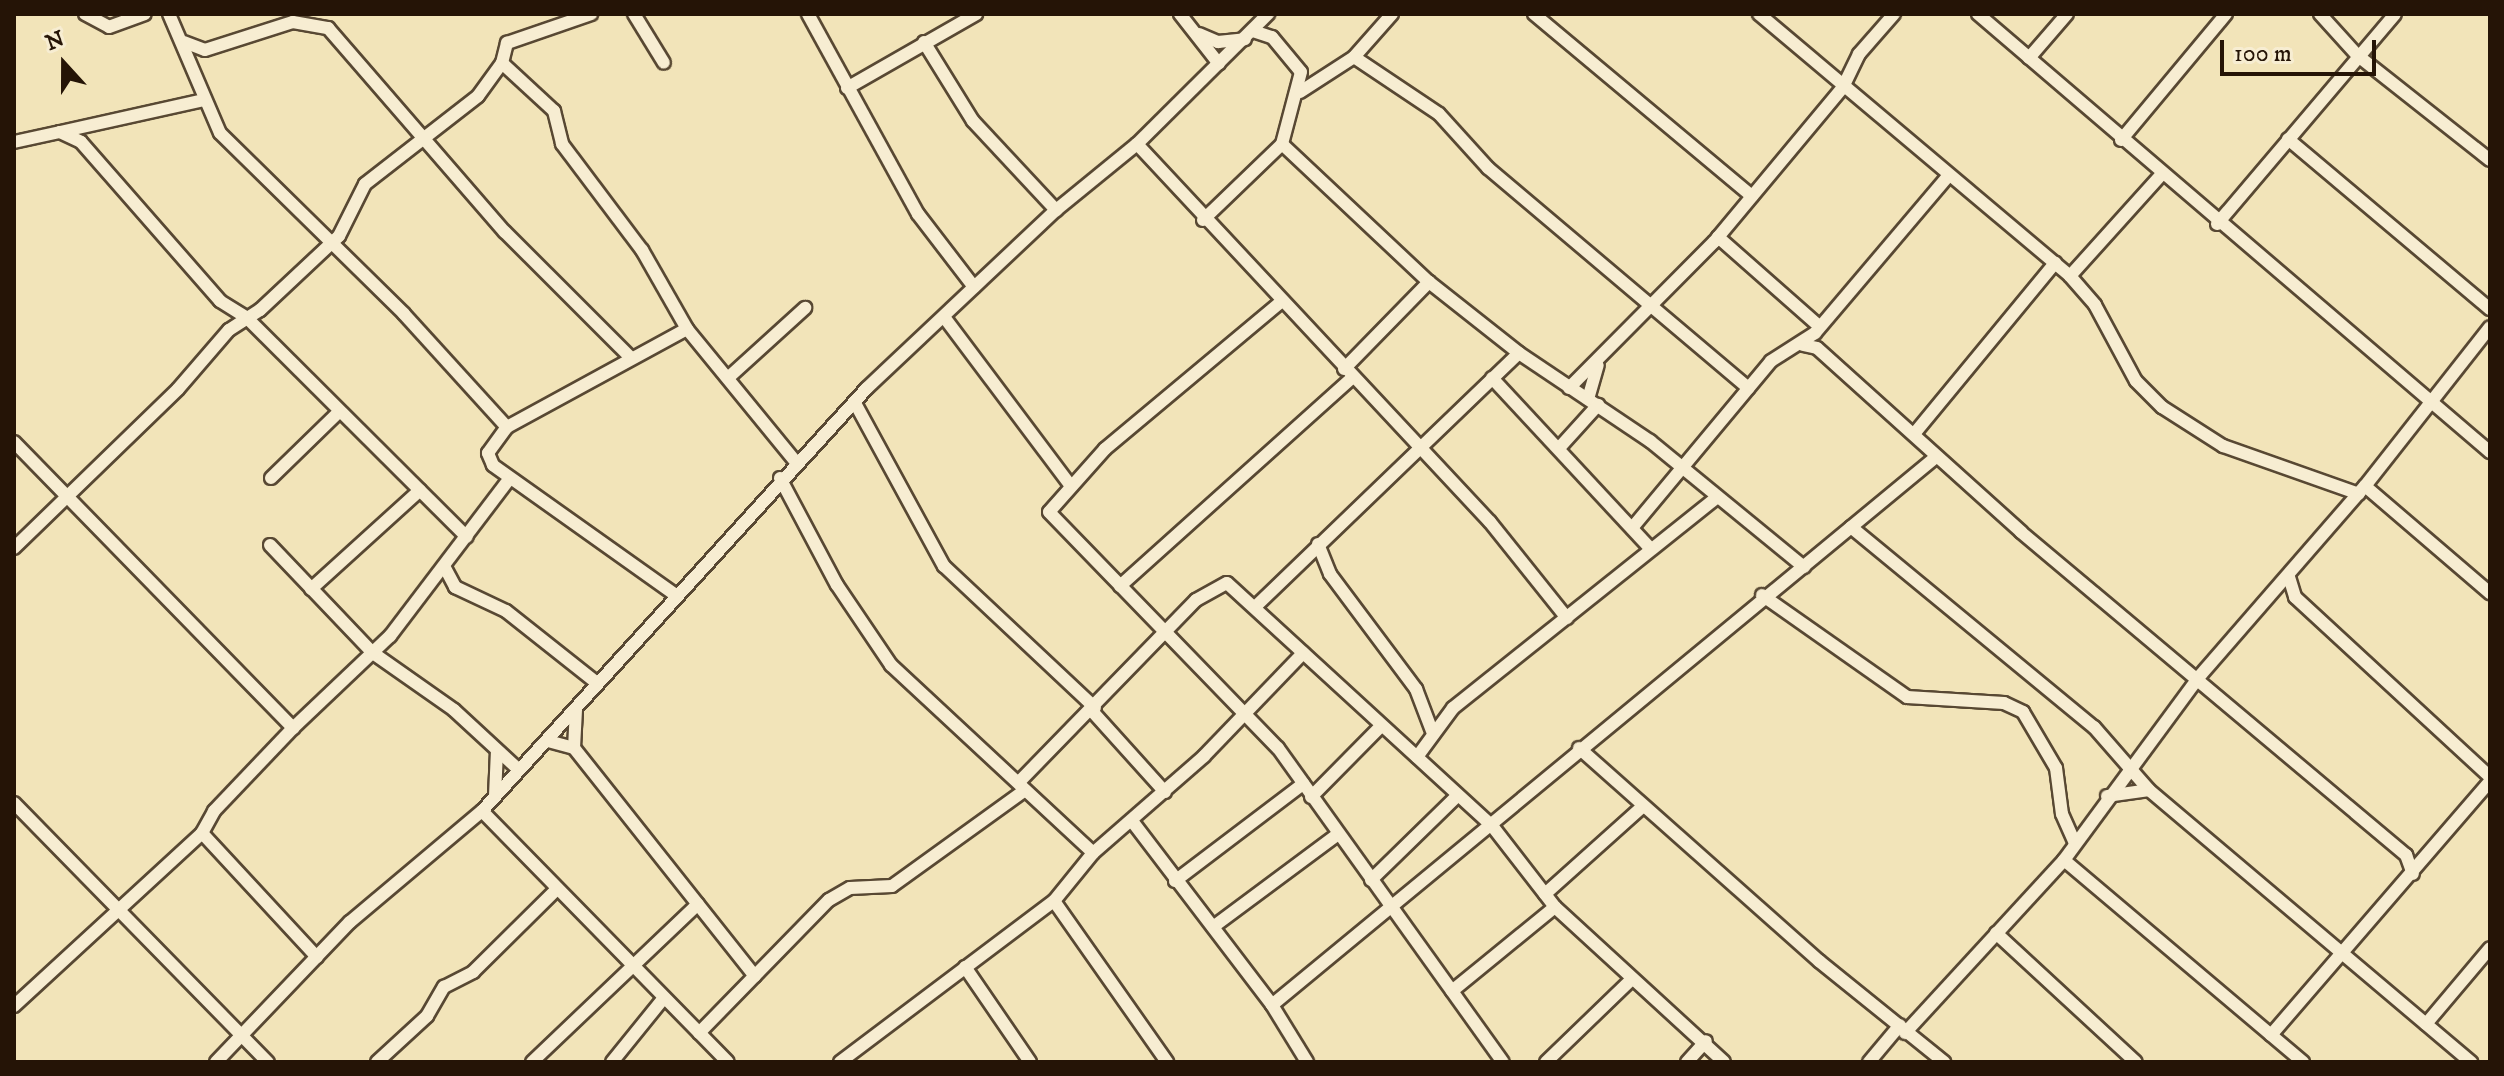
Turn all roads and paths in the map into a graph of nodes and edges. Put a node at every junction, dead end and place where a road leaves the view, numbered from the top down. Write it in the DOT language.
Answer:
graph roads {
  1 [pos="85,14"];
  2 [pos="145,14"];
  3 [pos="169,14"];
  4 [pos="591,14"];
  5 [pos="634,14"];
  6 [pos="808,14"];
  7 [pos="976,14"];
  8 [pos="1180,14"];
  9 [pos="1268,14"];
  10 [pos="1392,14"];
  11 [pos="1534,14"];
  12 [pos="1759,14"];
  13 [pos="1894,14"];
  14 [pos="1978,14"];
  15 [pos="2067,14"];
  16 [pos="2226,14"];
  17 [pos="2320,14"];
  18 [pos="2395,14"];
  19 [pos="1199,34"];
  20 [pos="1249,35"];
  21 [pos="184,42"];
  22 [pos="924,42"];
  23 [pos="205,50"];
  24 [pos="2357,55"];
  25 [pos="1354,57"];
  26 [pos="2029,58"];
  27 [pos="502,63"];
  28 [pos="664,63"];
  29 [pos="1219,64"];
  30 [pos="193,68"];
  31 [pos="1301,72"];
  32 [pos="1323,80"];
  33 [pos="1843,87"];
  34 [pos="847,88"];
  35 [pos="1300,92"];
  36 [pos="204,100"];
  37 [pos="60,132"];
  38 [pos="425,139"];
  39 [pos="2288,139"];
  40 [pos="2121,140"];
  41 [pos="14,142"];
  42 [pos="1137,144"];
  43 [pos="1282,144"];
  44 [pos="1267,160"];
  45 [pos="1292,160"];
  46 [pos="2490,160"];
  47 [pos="1949,175"];
  48 [pos="2161,175"];
  49 [pos="1752,196"];
  50 [pos="1056,210"];
  51 [pos="1203,220"];
  52 [pos="2217,224"];
  53 [pos="1718,237"];
  54 [pos="333,242"];
  55 [pos="2055,263"];
  56 [pos="2070,276"];
  57 [pos="1429,282"];
  58 [pos="974,287"];
  59 [pos="1282,301"];
  60 [pos="1655,305"];
  61 [pos="805,308"];
  62 [pos="2490,309"];
  63 [pos="944,317"];
  64 [pos="247,318"];
  65 [pos="687,329"];
  66 [pos="1817,330"];
  67 [pos="2489,332"];
  68 [pos="1803,345"];
  69 [pos="1817,348"];
  70 [pos="1519,353"];
  71 [pos="631,358"];
  72 [pos="1598,365"];
  73 [pos="1348,374"];
  74 [pos="729,377"];
  75 [pos="1492,378"];
  76 [pos="1569,388"];
  77 [pos="1748,388"];
  78 [pos="2434,401"];
  79 [pos="1593,402"];
  80 [pos="855,403"];
  81 [pos="340,411"];
  82 [pos="507,427"];
  83 [pos="1914,434"];
  84 [pos="14,442"];
  85 [pos="1560,447"];
  86 [pos="1421,450"];
  87 [pos="2490,452"];
  88 [pos="1936,457"];
  89 [pos="796,462"];
  90 [pos="1682,466"];
  91 [pos="271,478"];
  92 [pos="510,478"];
  93 [pos="780,478"];
  94 [pos="1070,485"];
  95 [pos="420,490"];
  96 [pos="2362,490"];
  97 [pos="69,496"];
  98 [pos="1716,498"];
  99 [pos="1851,527"];
  100 [pos="1632,528"];
  101 [pos="467,537"];
  102 [pos="1318,544"];
  103 [pos="270,545"];
  104 [pos="14,548"];
  105 [pos="1650,548"];
  106 [pos="444,566"];
  107 [pos="1804,567"];
  108 [pos="2289,577"];
  109 [pos="1120,586"];
  110 [pos="311,589"];
  111 [pos="2490,593"];
  112 [pos="2274,594"];
  113 [pos="1762,595"];
  114 [pos="677,596"];
  115 [pos="2295,597"];
  116 [pos="1255,607"];
  117 [pos="1567,618"];
  118 [pos="1166,633"];
  119 [pos="373,653"];
  120 [pos="1303,653"];
  121 [pos="2198,678"];
  122 [pos="597,683"];
  123 [pos="1093,709"];
  124 [pos="576,711"];
  125 [pos="1245,714"];
  126 [pos="293,728"];
  127 [pos="1379,728"];
  128 [pos="1432,731"];
  129 [pos="548,741"];
  130 [pos="574,748"];
  131 [pos="1579,748"];
  132 [pos="497,751"];
  133 [pos="1417,757"];
  134 [pos="2131,765"];
  135 [pos="519,770"];
  136 [pos="2490,779"];
  137 [pos="1303,784"];
  138 [pos="1022,786"];
  139 [pos="2149,790"];
  140 [pos="1165,792"];
  141 [pos="495,796"];
  142 [pos="2107,796"];
  143 [pos="1311,797"];
  144 [pos="1456,797"];
  145 [pos="14,803"];
  146 [pos="1642,807"];
  147 [pos="482,811"];
  148 [pos="1132,821"];
  149 [pos="1487,822"];
  150 [pos="202,833"];
  151 [pos="1337,835"];
  152 [pos="2075,843"];
  153 [pos="2433,851"];
  154 [pos="1093,853"];
  155 [pos="2406,855"];
  156 [pos="2064,860"];
  157 [pos="2413,874"];
  158 [pos="1371,880"];
  159 [pos="1175,881"];
  160 [pos="556,890"];
  161 [pos="1545,894"];
  162 [pos="1054,901"];
  163 [pos="698,904"];
  164 [pos="1555,907"];
  165 [pos="119,910"];
  166 [pos="1395,910"];
  167 [pos="1213,927"];
  168 [pos="1996,933"];
  169 [pos="2490,948"];
  170 [pos="2344,952"];
  171 [pos="317,957"];
  172 [pos="631,965"];
  173 [pos="965,967"];
  174 [pos="755,976"];
  175 [pos="1631,980"];
  176 [pos="1452,991"];
  177 [pos="663,999"];
  178 [pos="1272,1005"];
  179 [pos="14,1006"];
  180 [pos="2426,1024"];
  181 [pos="1903,1029"];
  182 [pos="699,1033"];
  183 [pos="2271,1035"];
  184 [pos="245,1037"];
  185 [pos="1706,1041"];
  186 [pos="1027,1061"];
  187 [pos="216,1062"];
  188 [pos="268,1062"];
  189 [pos="377,1062"];
  190 [pos="532,1062"];
  191 [pos="612,1062"];
  192 [pos="728,1062"];
  193 [pos="840,1062"];
  194 [pos="1167,1062"];
  195 [pos="1306,1062"];
  196 [pos="1503,1062"];
  197 [pos="1546,1062"];
  198 [pos="1687,1062"];
  199 [pos="1724,1062"];
  200 [pos="1869,1062"];
  201 [pos="1944,1062"];
  202 [pos="2136,1062"];
  203 [pos="2303,1062"];
  204 [pos="2471,1062"];
  1 -- 2 [label="street"];
  3 -- 21 [label="street"];
  4 -- 27 [label="street"];
  5 -- 28 [label="street"];
  6 -- 34 [label="street"];
  7 -- 22 [label="street"];
  8 -- 19 [label="street"];
  9 -- 20 [label="street"];
  10 -- 25 [label="street"];
  11 -- 49 [label="street"];
  12 -- 33 [label="street"];
  13 -- 33 [label="street"];
  14 -- 26 [label="street"];
  15 -- 26 [label="street"];
  16 -- 40 [label="street"];
  17 -- 24 [label="street"];
  18 -- 24 [label="street"];
  19 -- 20 [label="street"];
  19 -- 29 [label="street"];
  20 -- 29 [label="street"];
  20 -- 31 [label="street"];
  21 -- 23 [label="street"];
  21 -- 30 [label="street"];
  22 -- 34 [label="street"];
  22 -- 50 [label="street"];
  23 -- 30 [label="street"];
  23 -- 38 [label="street"];
  24 -- 39 [label="street"];
  24 -- 46 [label="street"];
  25 -- 32 [label="street"];
  25 -- 60 [label="street"];
  26 -- 40 [label="street"];
  27 -- 38 [label="street"];
  27 -- 65 [label="street"];
  29 -- 42 [label="street"];
  30 -- 36 [label="street"];
  31 -- 32 [label="street"];
  31 -- 35 [label="street"];
  32 -- 35 [label="street"];
  33 -- 47 [label="street"];
  33 -- 49 [label="street"];
  34 -- 58 [label="street"];
  35 -- 43 [label="street"];
  36 -- 37 [label="street"];
  36 -- 54 [label="street"];
  37 -- 41 [label="street"];
  37 -- 64 [label="street"];
  38 -- 54 [label="street"];
  38 -- 71 [label="street"];
  39 -- 52 [label="street"];
  39 -- 62 [label="street"];
  40 -- 48 [label="street"];
  42 -- 50 [label="street"];
  42 -- 51 [label="street"];
  43 -- 44 [label="street"];
  43 -- 45 [label="street"];
  44 -- 45 [label="street"];
  44 -- 51 [label="street"];
  45 -- 57 [label="street"];
  47 -- 55 [label="street"];
  47 -- 66 [label="street"];
  48 -- 52 [label="street"];
  48 -- 56 [label="street"];
  49 -- 53 [label="street"];
  50 -- 58 [label="street"];
  51 -- 59 [label="street"];
  52 -- 78 [label="street"];
  53 -- 60 [label="street"];
  53 -- 66 [label="street"];
  54 -- 64 [label="street"];
  54 -- 82 [label="street"];
  55 -- 56 [label="street"];
  55 -- 83 [label="street"];
  56 -- 96 [label="street"];
  57 -- 70 [label="street"];
  57 -- 73 [label="street"];
  58 -- 63 [label="street"];
  59 -- 73 [label="street"];
  59 -- 94 [label="street"];
  60 -- 72 [label="street"];
  60 -- 77 [label="street"];
  61 -- 74 [label="street"];
  63 -- 80 [label="street"];
  63 -- 94 [label="street"];
  64 -- 81 [label="street"];
  64 -- 97 [label="street"];
  65 -- 71 [label="street"];
  65 -- 74 [label="street"];
  66 -- 68 [label="street"];
  66 -- 69 [label="street"];
  67 -- 78 [label="street"];
  68 -- 69 [label="street"];
  68 -- 77 [label="street"];
  69 -- 83 [label="street"];
  70 -- 75 [label="street"];
  70 -- 76 [label="street"];
  71 -- 82 [label="street"];
  72 -- 76 [label="street"];
  72 -- 79 [label="street"];
  73 -- 86 [label="street"];
  73 -- 109 [label="street"];
  74 -- 89 [label="street"];
  75 -- 85 [label="street"];
  75 -- 86 [label="street"];
  76 -- 79 [label="street"];
  77 -- 90 [label="street"];
  78 -- 87 [label="street"];
  78 -- 96 [label="street"];
  79 -- 85 [label="street"];
  79 -- 90 [label="street"];
  80 -- 89 [label="street"];
  80 -- 123 [label="street"];
  81 -- 91 [label="street"];
  81 -- 95 [label="street"];
  82 -- 92 [label="street"];
  83 -- 88 [label="street"];
  84 -- 97 [label="street"];
  85 -- 100 [label="street"];
  86 -- 102 [label="street"];
  86 -- 117 [label="street"];
  88 -- 99 [label="street"];
  88 -- 121 [label="street"];
  89 -- 93 [label="street"];
  90 -- 98 [label="street"];
  90 -- 100 [label="street"];
  92 -- 101 [label="street"];
  92 -- 114 [label="street"];
  93 -- 114 [label="street"];
  93 -- 138 [label="street"];
  94 -- 109 [label="street"];
  95 -- 101 [label="street"];
  95 -- 110 [label="street"];
  96 -- 108 [label="street"];
  96 -- 111 [label="street"];
  97 -- 104 [label="street"];
  97 -- 126 [label="street"];
  98 -- 105 [label="street"];
  98 -- 107 [label="street"];
  99 -- 107 [label="street"];
  99 -- 134 [label="street"];
  100 -- 105 [label="street"];
  101 -- 106 [label="street"];
  102 -- 116 [label="street"];
  102 -- 128 [label="street"];
  103 -- 110 [label="street"];
  105 -- 117 [label="street"];
  106 -- 119 [label="street"];
  106 -- 122 [label="street"];
  107 -- 113 [label="street"];
  108 -- 112 [label="street"];
  108 -- 115 [label="street"];
  109 -- 118 [label="street"];
  110 -- 119 [label="street"];
  112 -- 115 [label="street"];
  112 -- 121 [label="street"];
  113 -- 131 [label="street"];
  113 -- 152 [label="street"];
  114 -- 122 [label="street"];
  115 -- 136 [label="street"];
  116 -- 118 [label="street"];
  116 -- 120 [label="street"];
  117 -- 128 [label="street"];
  118 -- 123 [label="street"];
  118 -- 125 [label="street"];
  119 -- 126 [label="street"];
  119 -- 132 [label="street"];
  120 -- 125 [label="street"];
  120 -- 127 [label="street"];
  121 -- 134 [label="street"];
  121 -- 155 [label="street"];
  122 -- 124 [label="street"];
  123 -- 138 [label="street"];
  123 -- 140 [label="street"];
  124 -- 129 [label="street"];
  124 -- 130 [label="street"];
  125 -- 137 [label="street"];
  125 -- 140 [label="street"];
  126 -- 150 [label="street"];
  127 -- 133 [label="street"];
  127 -- 143 [label="street"];
  128 -- 133 [label="street"];
  129 -- 130 [label="street"];
  129 -- 135 [label="street"];
  130 -- 163 [label="street"];
  131 -- 146 [label="street"];
  131 -- 149 [label="street"];
  132 -- 135 [label="street"];
  132 -- 141 [label="street"];
  133 -- 144 [label="street"];
  134 -- 139 [label="street"];
  134 -- 142 [label="street"];
  135 -- 141 [label="street"];
  136 -- 153 [label="street"];
  137 -- 143 [label="street"];
  137 -- 159 [label="street"];
  138 -- 154 [label="street"];
  138 -- 174 [label="street"];
  139 -- 142 [label="street"];
  139 -- 170 [label="street"];
  140 -- 148 [label="street"];
  141 -- 147 [label="street"];
  142 -- 152 [label="street"];
  143 -- 151 [label="street"];
  144 -- 149 [label="street"];
  144 -- 158 [label="street"];
  145 -- 165 [label="street"];
  146 -- 161 [label="street"];
  146 -- 181 [label="street"];
  147 -- 160 [label="street"];
  147 -- 171 [label="street"];
  148 -- 154 [label="street"];
  148 -- 159 [label="street"];
  149 -- 161 [label="street"];
  149 -- 166 [label="street"];
  150 -- 165 [label="street"];
  150 -- 171 [label="street"];
  151 -- 158 [label="street"];
  151 -- 167 [label="street"];
  152 -- 156 [label="street"];
  153 -- 155 [label="street"];
  153 -- 157 [label="street"];
  154 -- 162 [label="street"];
  155 -- 157 [label="street"];
  156 -- 168 [label="street"];
  156 -- 183 [label="street"];
  157 -- 170 [label="street"];
  158 -- 166 [label="street"];
  159 -- 167 [label="street"];
  160 -- 172 [label="street"];
  160 -- 189 [label="street"];
  161 -- 164 [label="street"];
  162 -- 173 [label="street"];
  162 -- 194 [label="street"];
  163 -- 172 [label="street"];
  163 -- 174 [label="street"];
  164 -- 175 [label="street"];
  164 -- 176 [label="street"];
  165 -- 179 [label="street"];
  165 -- 184 [label="street"];
  166 -- 176 [label="street"];
  166 -- 178 [label="street"];
  167 -- 178 [label="street"];
  168 -- 181 [label="street"];
  168 -- 202 [label="street"];
  169 -- 180 [label="street"];
  170 -- 180 [label="street"];
  170 -- 183 [label="street"];
  171 -- 184 [label="street"];
  172 -- 177 [label="street"];
  172 -- 190 [label="street"];
  173 -- 186 [label="street"];
  173 -- 193 [label="street"];
  174 -- 182 [label="street"];
  175 -- 185 [label="street"];
  175 -- 197 [label="street"];
  176 -- 196 [label="street"];
  177 -- 182 [label="street"];
  177 -- 191 [label="street"];
  178 -- 195 [label="street"];
  180 -- 204 [label="street"];
  181 -- 200 [label="street"];
  181 -- 201 [label="street"];
  182 -- 192 [label="street"];
  183 -- 203 [label="street"];
  184 -- 187 [label="street"];
  184 -- 188 [label="street"];
  185 -- 198 [label="street"];
  185 -- 199 [label="street"];
}
